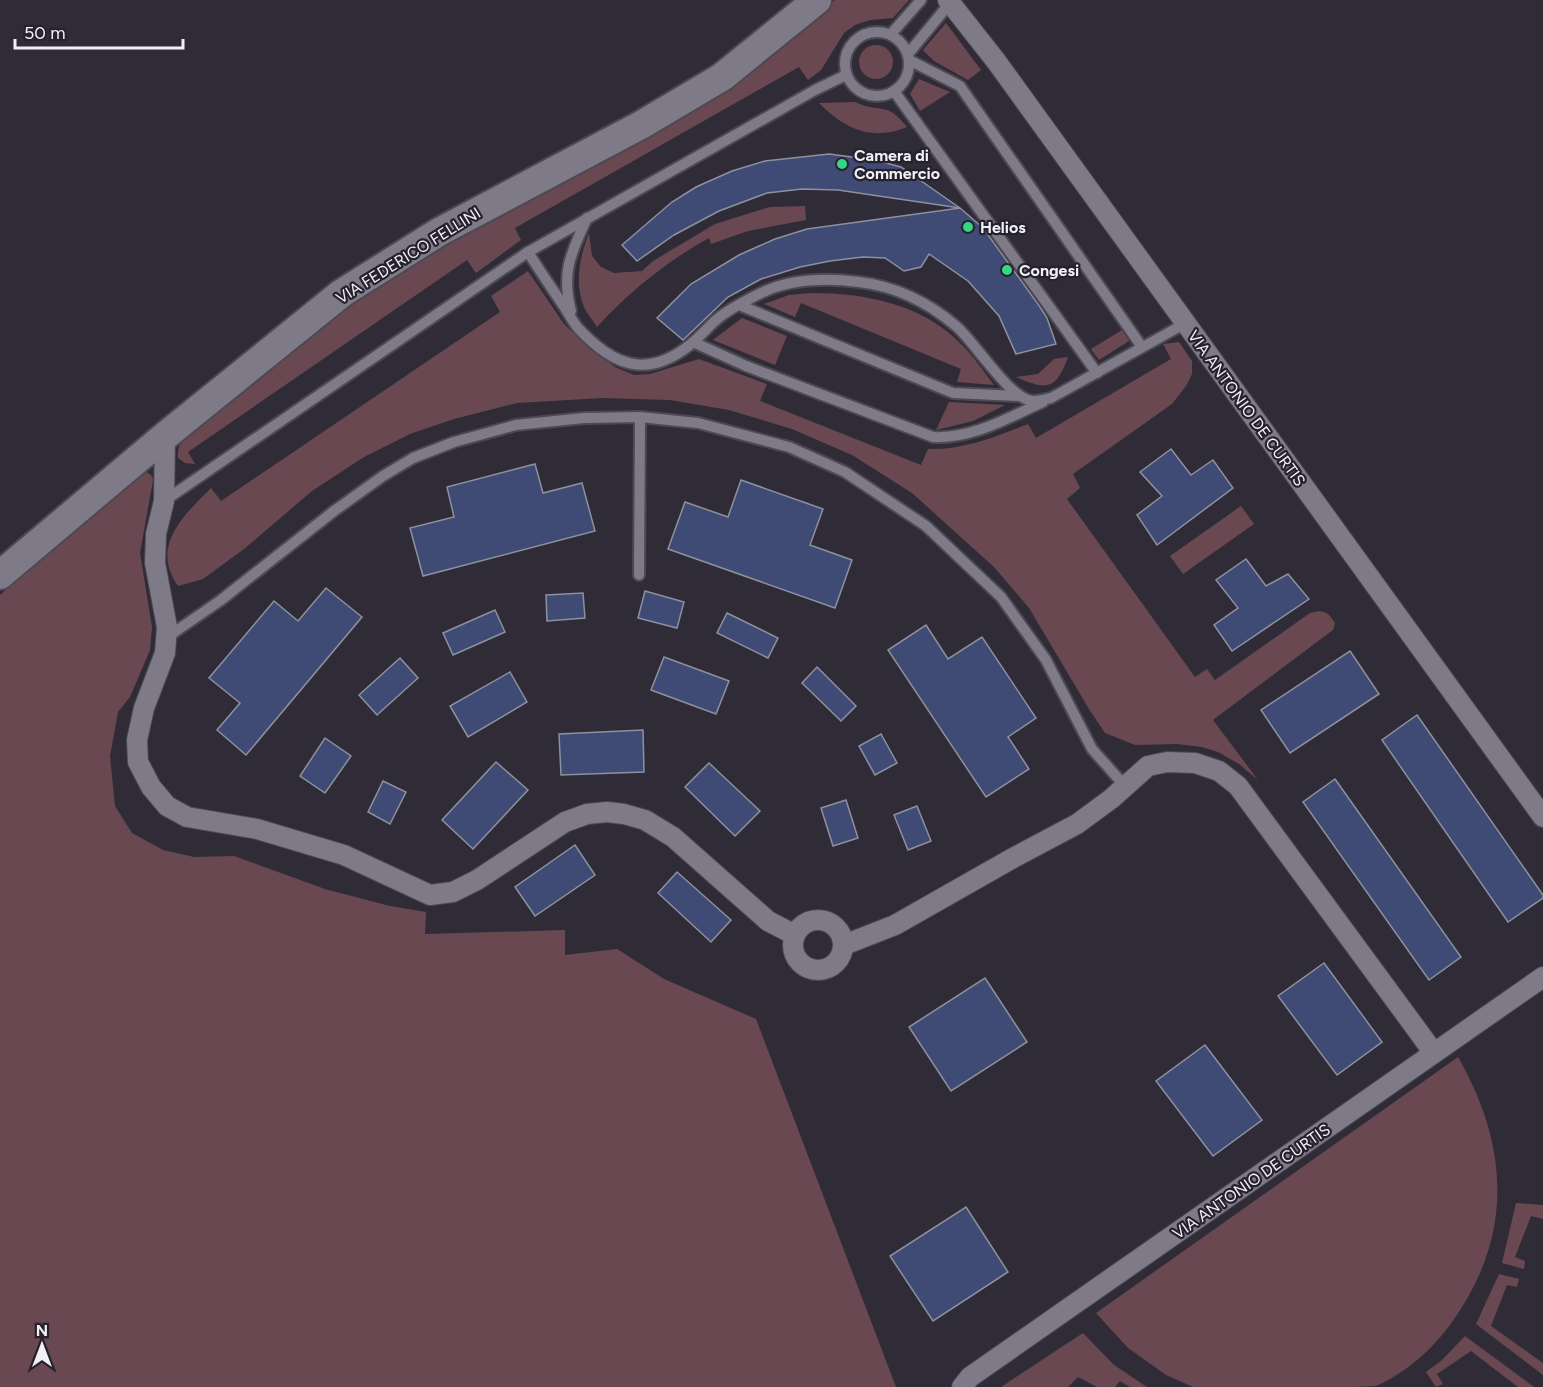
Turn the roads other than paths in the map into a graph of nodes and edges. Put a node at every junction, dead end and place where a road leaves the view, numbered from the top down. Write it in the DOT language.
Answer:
graph roads {
  1 [pos="817,0"];
  2 [pos="921,0"];
  3 [pos="949,1"];
  4 [pos="891,34"];
  5 [pos="908,57"];
  6 [pos="846,75"];
  7 [pos="894,91"];
  8 [pos="587,218"];
  9 [pos="528,252"];
  10 [pos="740,305"];
  11 [pos="573,320"];
  12 [pos="1186,323"];
  13 [pos="693,342"];
  14 [pos="1142,347"];
  15 [pos="1097,373"];
  16 [pos="1020,396"];
  17 [pos="1051,398"];
  18 [pos="640,417"];
  19 [pos="165,436"];
  20 [pos="164,501"];
  21 [pos="639,574"];
  22 [pos="0,575"];
  23 [pos="166,638"];
  24 [pos="1125,786"];
  25 [pos="1543,817"];
  26 [pos="795,935"];
  27 [pos="844,945"];
  28 [pos="1543,977"];
  29 [pos="1434,1053"];
  30 [pos="962,1387"];
  1 -- 19 [label="street, VIA FEDERICO FELLINI"];
  2 -- 4 [label="lane"];
  3 -- 5 [label="lane"];
  3 -- 12 [label="street, VIA ANTONIO DE CURTIS"];
  4 -- 5 [label="lane"];
  4 -- 6 [label="lane"];
  5 -- 7 [label="lane"];
  5 -- 14 [label="lane"];
  6 -- 7 [label="lane"];
  6 -- 8 [label="lane"];
  7 -- 15 [label="lane"];
  8 -- 9 [label="lane"];
  8 -- 11 [label="lane"];
  9 -- 11 [label="lane"];
  9 -- 20 [label="lane"];
  10 -- 13 [label="lane"];
  10 -- 16 [label="lane"];
  10 -- 16 [label="lane"];
  11 -- 13 [label="lane"];
  12 -- 14 [label="lane"];
  12 -- 25 [label="street, VIA ANTONIO DE CURTIS"];
  13 -- 17 [label="lane"];
  14 -- 15 [label="lane"];
  15 -- 17 [label="lane"];
  16 -- 17 [label="lane"];
  18 -- 21 [label="lane"];
  18 -- 23 [label="lane"];
  18 -- 24 [label="lane"];
  19 -- 20 [label="street"];
  19 -- 22 [label="street, VIA FEDERICO FELLINI"];
  20 -- 23 [label="street"];
  23 -- 26 [label="street"];
  24 -- 27 [label="street"];
  24 -- 29 [label="street"];
  26 -- 27 [label="street"];
  26 -- 27 [label="street"];
  28 -- 29 [label="street, VIA ANTONIO DE CURTIS"];
  29 -- 30 [label="street, VIA ANTONIO DE CURTIS"];
}
